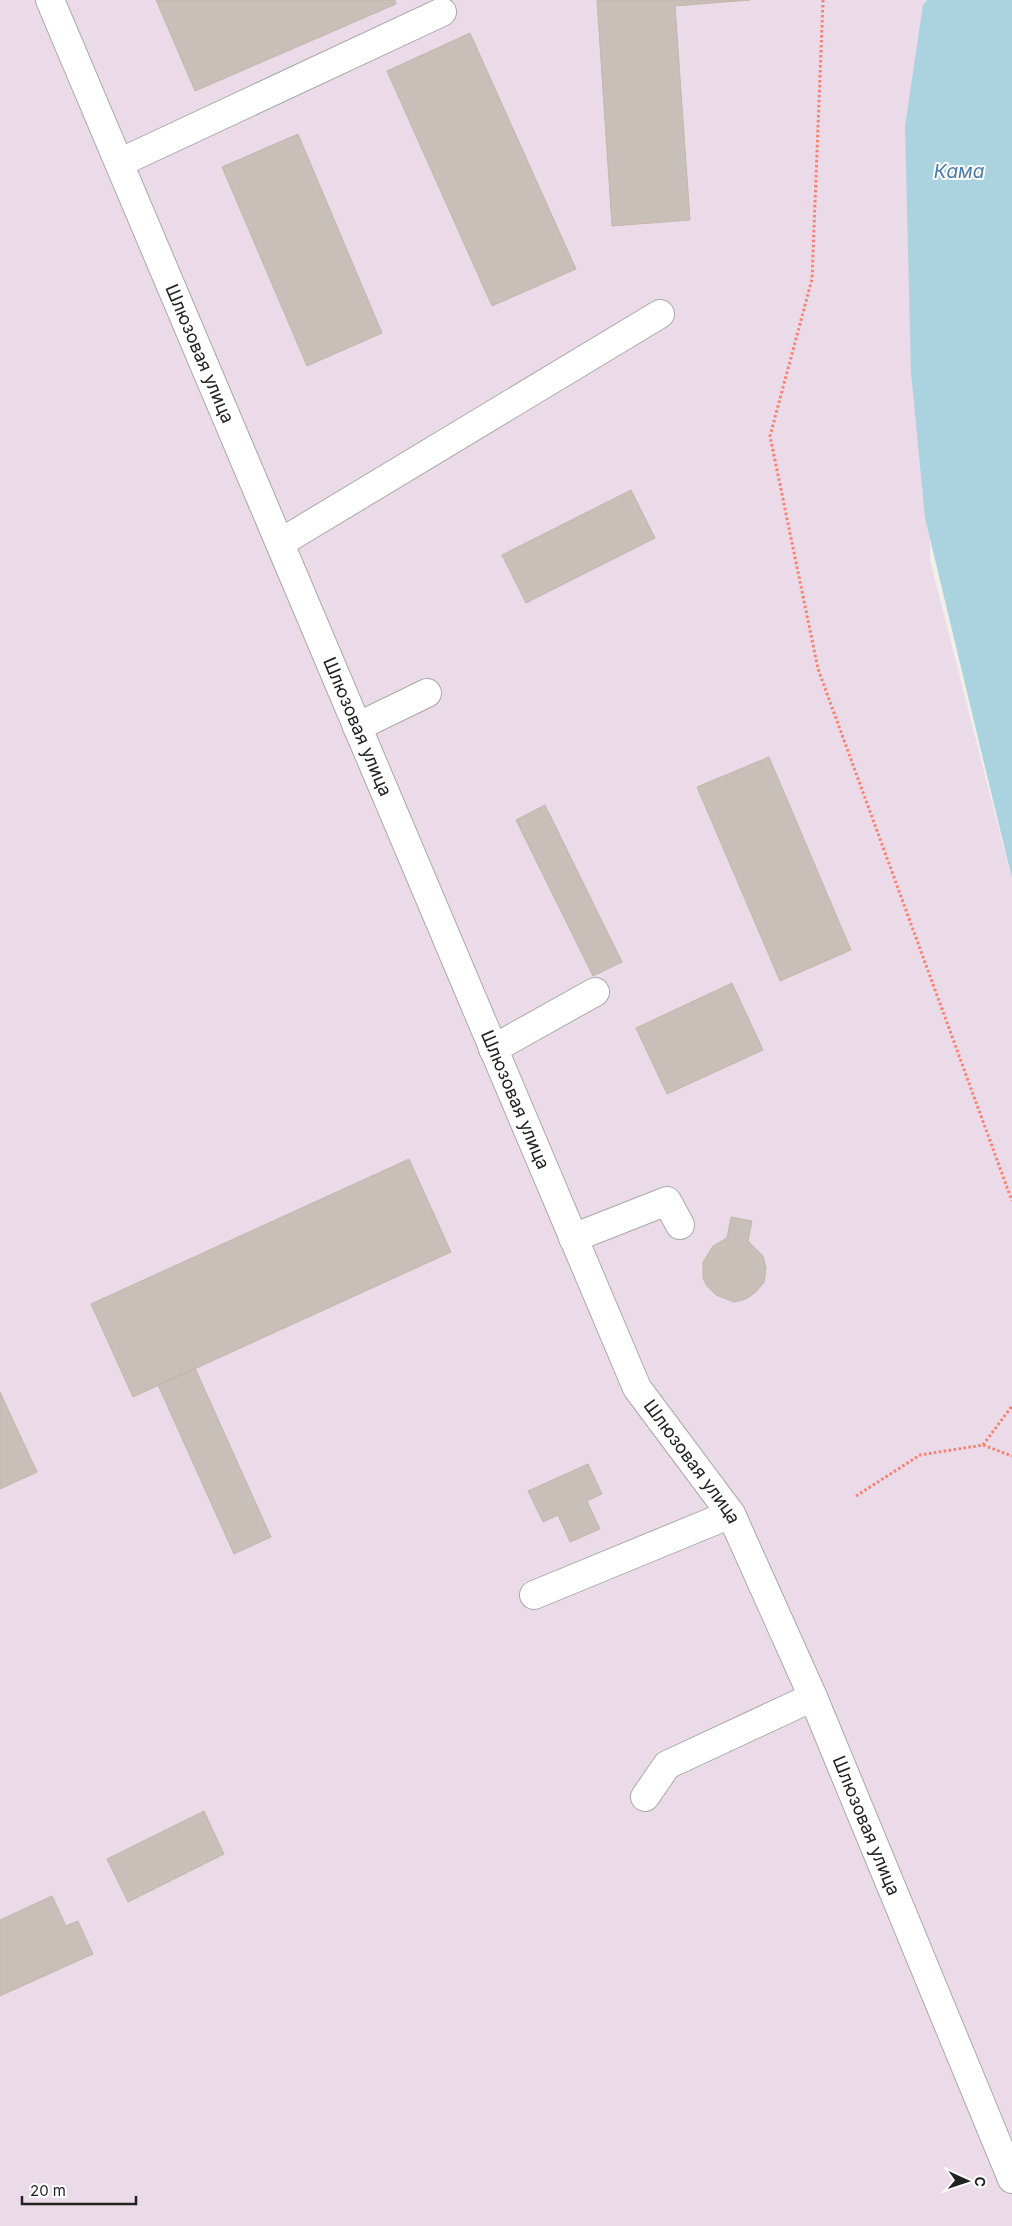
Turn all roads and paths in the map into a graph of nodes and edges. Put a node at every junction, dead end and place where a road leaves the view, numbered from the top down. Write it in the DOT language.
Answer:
graph roads {
  1 [pos="50,0"];
  2 [pos="824,0"];
  3 [pos="442,12"];
  4 [pos="119,163"];
  5 [pos="660,314"];
  6 [pos="280,543"];
  7 [pos="427,692"];
  8 [pos="357,727"];
  9 [pos="595,992"];
  10 [pos="493,1049"];
  11 [pos="1012,1201"];
  12 [pos="680,1225"];
  13 [pos="573,1238"];
  14 [pos="1012,1406"];
  15 [pos="983,1445"];
  16 [pos="1012,1456"];
  17 [pos="856,1496"];
  18 [pos="731,1514"];
  19 [pos="534,1595"];
  20 [pos="813,1697"];
  21 [pos="645,1797"];
  22 [pos="1012,2179"];
  1 -- 4 [label="street, Шлюзовая улица"];
  2 -- 11 [label="path"];
  3 -- 4 [label="street"];
  4 -- 6 [label="street, Шлюзовая улица"];
  5 -- 6 [label="street"];
  6 -- 8 [label="street, Шлюзовая улица"];
  7 -- 8 [label="street"];
  8 -- 10 [label="street, Шлюзовая улица"];
  9 -- 10 [label="street"];
  10 -- 13 [label="street, Шлюзовая улица"];
  12 -- 13 [label="street"];
  13 -- 18 [label="street, Шлюзовая улица"];
  14 -- 15 [label="path"];
  15 -- 16 [label="path"];
  15 -- 17 [label="path"];
  18 -- 19 [label="street"];
  18 -- 20 [label="street, Шлюзовая улица"];
  20 -- 21 [label="street"];
  20 -- 22 [label="street, Шлюзовая улица"];
}
